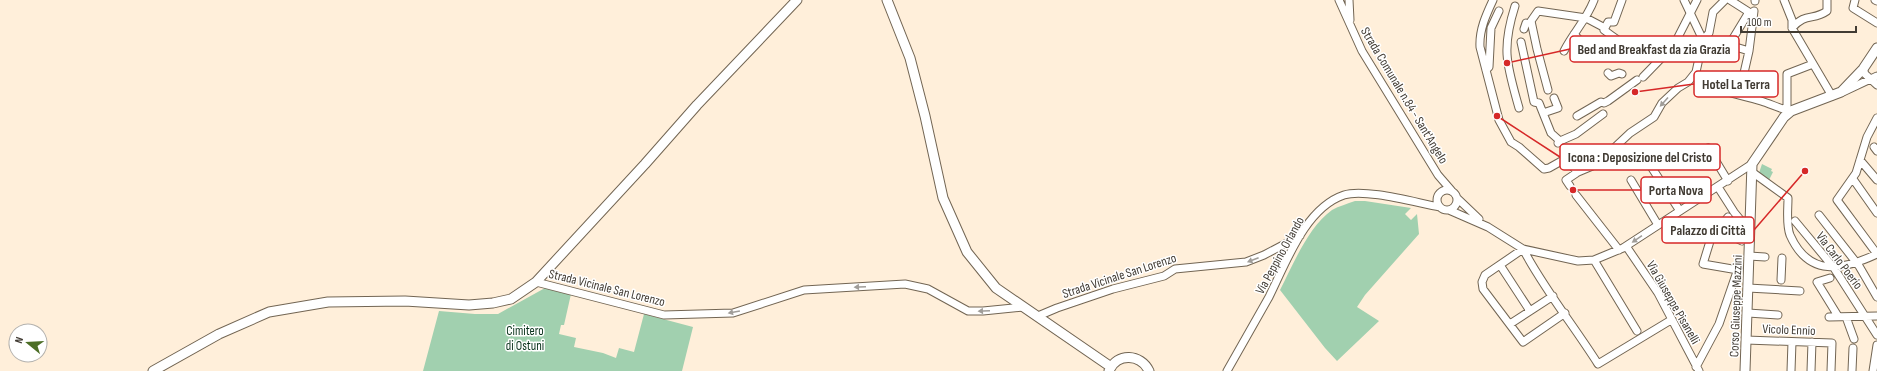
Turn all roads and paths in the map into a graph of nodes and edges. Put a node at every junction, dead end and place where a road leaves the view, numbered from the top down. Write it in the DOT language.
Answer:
graph roads {
  1 [pos="797,0"];
  2 [pos="1339,0"];
  3 [pos="1349,0"];
  4 [pos="1493,0"];
  5 [pos="1594,0"];
  6 [pos="1622,0"];
  7 [pos="1684,0"];
  8 [pos="1697,0"];
  9 [pos="1724,0"];
  10 [pos="1730,0"];
  11 [pos="1784,0"];
  12 [pos="1827,0"];
  13 [pos="1854,0"];
  14 [pos="889,2"];
  15 [pos="1515,6"];
  16 [pos="1499,11"];
  17 [pos="1690,12"];
  18 [pos="1752,13"];
  19 [pos="1586,18"];
  20 [pos="1877,23"];
  21 [pos="1351,26"];
  22 [pos="1605,28"];
  23 [pos="1792,28"];
  24 [pos="1574,34"];
  25 [pos="1703,40"];
  26 [pos="1521,42"];
  27 [pos="1877,48"];
  28 [pos="1564,51"];
  29 [pos="1749,51"];
  30 [pos="1593,55"];
  31 [pos="1651,57"];
  32 [pos="1813,64"];
  33 [pos="1863,69"];
  34 [pos="1486,70"];
  35 [pos="1696,72"];
  36 [pos="1608,73"];
  37 [pos="1622,74"];
  38 [pos="1873,77"];
  39 [pos="1877,85"];
  40 [pos="1548,90"];
  41 [pos="1842,92"];
  42 [pos="1739,95"];
  43 [pos="1832,96"];
  44 [pos="1554,98"];
  45 [pos="1519,108"];
  46 [pos="1788,111"];
  47 [pos="1543,113"];
  48 [pos="1602,114"];
  49 [pos="1577,116"];
  50 [pos="1877,118"];
  51 [pos="1860,160"];
  52 [pos="1686,161"];
  53 [pos="1650,165"];
  54 [pos="1752,168"];
  55 [pos="1578,172"];
  56 [pos="1438,175"];
  57 [pos="1853,179"];
  58 [pos="1631,180"];
  59 [pos="1877,180"];
  60 [pos="1728,181"];
  61 [pos="1568,183"];
  62 [pos="1718,186"];
  63 [pos="1451,190"];
  64 [pos="1440,193"];
  65 [pos="1576,195"];
  66 [pos="1457,198"];
  67 [pos="1439,204"];
  68 [pos="1449,210"];
  69 [pos="1680,211"];
  70 [pos="1877,212"];
  71 [pos="1819,215"];
  72 [pos="1728,217"];
  73 [pos="1795,221"];
  74 [pos="1744,223"];
  75 [pos="1658,225"];
  76 [pos="1488,227"];
  77 [pos="1718,229"];
  78 [pos="1300,236"];
  79 [pos="1742,241"];
  80 [pos="1622,248"];
  81 [pos="1523,249"];
  82 [pos="1877,254"];
  83 [pos="1749,256"];
  84 [pos="1764,257"];
  85 [pos="1782,258"];
  86 [pos="1594,260"];
  87 [pos="1856,264"];
  88 [pos="1500,265"];
  89 [pos="1834,268"];
  90 [pos="1830,278"];
  91 [pos="1781,280"];
  92 [pos="536,282"];
  93 [pos="1748,288"];
  94 [pos="1800,291"];
  95 [pos="1553,296"];
  96 [pos="1877,297"];
  97 [pos="1023,307"];
  98 [pos="1530,311"];
  99 [pos="1565,313"];
  100 [pos="1748,313"];
  101 [pos="1778,315"];
  102 [pos="1038,316"];
  103 [pos="1838,316"];
  104 [pos="1865,316"];
  105 [pos="1877,316"];
  106 [pos="1829,317"];
  107 [pos="1846,317"];
  108 [pos="1671,320"];
  109 [pos="1510,324"];
  110 [pos="1637,331"];
  111 [pos="1877,335"];
  112 [pos="1854,339"];
  113 [pos="1746,340"];
  114 [pos="1792,342"];
  115 [pos="1812,342"];
  116 [pos="1877,345"];
  117 [pos="1853,348"];
  118 [pos="1876,362"];
  119 [pos="1696,367"];
  120 [pos="1110,369"];
  121 [pos="153,371"];
  122 [pos="1149,371"];
  123 [pos="1227,371"];
  124 [pos="1699,371"];
  125 [pos="1745,371"];
  126 [pos="1791,371"];
  127 [pos="1811,371"];
  128 [pos="1831,371"];
  129 [pos="1852,371"];
  130 [pos="1873,371"];
  1 -- 92 [label="street"];
  2 -- 21 [label="street, Strada Comunale n.84 - Sant'Angelo"];
  3 -- 21 [label="street, Strada Comunale n.84 - Sant'Angelo"];
  4 -- 34 [label="street"];
  5 -- 19 [label="street"];
  6 -- 22 [label="street"];
  7 -- 17 [label="street"];
  8 -- 17 [label="street"];
  9 -- 25 [label="street"];
  10 -- 18 [label="street"];
  11 -- 23 [label="street"];
  12 -- 23 [label="street"];
  13 -- 20 [label="street"];
  14 -- 97 [label="street"];
  15 -- 45 [label="street"];
  16 -- 34 [label="street"];
  17 -- 25 [label="street"];
  17 -- 49 [label="street"];
  18 -- 29 [label="street"];
  18 -- 29 [label="street"];
  19 -- 22 [label="street"];
  19 -- 24 [label="street"];
  19 -- 40 [label="street"];
  21 -- 56 [label="street, Strada Comunale n.84 - Sant'Angelo"];
  22 -- 31 [label="street"];
  23 -- 32 [label="street"];
  24 -- 28 [label="street"];
  24 -- 30 [label="street"];
  25 -- 35 [label="street"];
  26 -- 47 [label="street"];
  27 -- 33 [label="street"];
  29 -- 42 [label="street"];
  32 -- 43 [label="street"];
  32 -- 46 [label="street"];
  33 -- 38 [label="street"];
  33 -- 41 [label="street"];
  34 -- 55 [label="street"];
  35 -- 42 [label="street"];
  35 -- 55 [label="street, one-way"];
  36 -- 37 [label="street"];
  38 -- 39 [label="street"];
  38 -- 41 [label="street"];
  41 -- 43 [label="street"];
  42 -- 46 [label="street"];
  43 -- 46 [label="street"];
  44 -- 47 [label="street"];
  46 -- 54 [label="street"];
  47 -- 48 [label="street"];
  50 -- 51 [label="street"];
  51 -- 57 [label="street"];
  51 -- 59 [label="street"];
  52 -- 60 [label="street"];
  53 -- 69 [label="street"];
  54 -- 60 [label="street"];
  54 -- 83 [label="street, Corso Giuseppe Mazzini"];
  54 -- 89 [label="street"];
  55 -- 61 [label="street"];
  56 -- 63 [label="street, Strada Comunale n.84 - Sant'Angelo"];
  56 -- 64 [label="street, Strada Comunale n.84 - Sant'Angelo"];
  57 -- 70 [label="street"];
  57 -- 82 [label="street"];
  58 -- 75 [label="street"];
  60 -- 62 [label="street"];
  62 -- 69 [label="street"];
  62 -- 74 [label="street"];
  63 -- 64 [label="street"];
  63 -- 66 [label="street"];
  64 -- 67 [label="street"];
  65 -- 80 [label="street, Via Giuseppe Pisanelli"];
  66 -- 68 [label="street"];
  66 -- 76 [label="street"];
  67 -- 68 [label="street"];
  67 -- 78 [label="street, Via Peppino Orlando"];
  68 -- 76 [label="street"];
  69 -- 75 [label="street"];
  71 -- 87 [label="street"];
  72 -- 77 [label="street"];
  73 -- 89 [label="street, Via Carlo Poerio"];
  75 -- 80 [label="street, one-way"];
  76 -- 81 [label="street"];
  77 -- 79 [label="street"];
  77 -- 119 [label="street"];
  78 -- 102 [label="street, Strada Vicinale San Lorenzo, one-way"];
  78 -- 123 [label="street, Via Peppino Orlando"];
  80 -- 86 [label="street"];
  80 -- 108 [label="street, Via Giuseppe Pisanelli"];
  81 -- 86 [label="street"];
  81 -- 88 [label="street"];
  81 -- 95 [label="street"];
  82 -- 87 [label="street"];
  83 -- 84 [label="street"];
  83 -- 93 [label="street, Corso Giuseppe Mazzini"];
  85 -- 91 [label="street"];
  86 -- 110 [label="street"];
  87 -- 89 [label="street"];
  87 -- 96 [label="street"];
  88 -- 98 [label="street"];
  88 -- 109 [label="street"];
  89 -- 104 [label="street, Via Carlo Poerio"];
  90 -- 103 [label="street"];
  97 -- 92 [label="street, Strada Vicinale San Lorenzo, one-way"];
  92 -- 121 [label="street"];
  93 -- 94 [label="street"];
  93 -- 100 [label="street, Corso Giuseppe Mazzini"];
  95 -- 98 [label="street"];
  95 -- 99 [label="street"];
  97 -- 102 [label="street"];
  98 -- 109 [label="street"];
  99 -- 108 [label="street"];
  99 -- 109 [label="street"];
  100 -- 101 [label="street"];
  100 -- 113 [label="street, Corso Giuseppe Mazzini"];
  102 -- 120 [label="street"];
  103 -- 106 [label="street"];
  103 -- 107 [label="street"];
  104 -- 105 [label="street"];
  104 -- 107 [label="street"];
  104 -- 111 [label="street, Via Carlo Poerio"];
  107 -- 112 [label="street"];
  108 -- 119 [label="street, Via Giuseppe Pisanelli"];
  113 -- 114 [label="street, Vicolo Ennio"];
  113 -- 125 [label="street, Corso Giuseppe Mazzini"];
  114 -- 115 [label="street, Vicolo Ennio"];
  114 -- 126 [label="street"];
  115 -- 127 [label="street"];
  115 -- 128 [label="street, Vicolo Ennio"];
  116 -- 118 [label="street"];
  117 -- 129 [label="street"];
  118 -- 130 [label="street"];
  119 -- 124 [label="street, Via Giuseppe Pisanelli"];
  120 -- 122 [label="street"];
}
